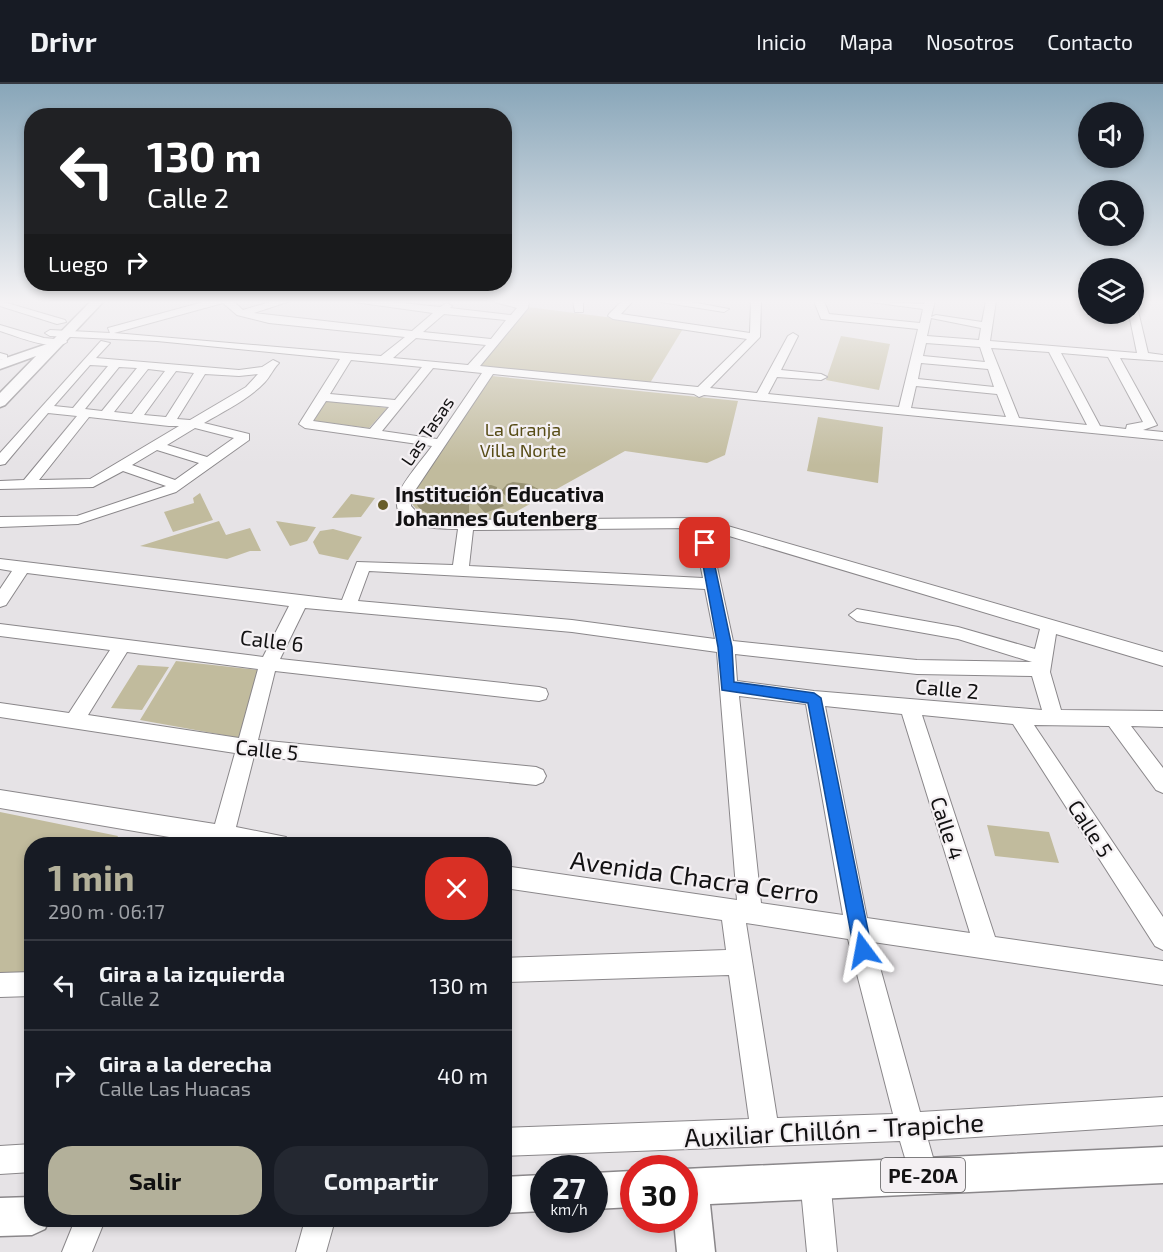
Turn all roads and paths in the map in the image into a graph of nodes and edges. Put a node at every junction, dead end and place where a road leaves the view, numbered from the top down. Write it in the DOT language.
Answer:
graph roads {
  1 [pos="29,355"];
  2 [pos="25,356"];
  3 [pos="38,356"];
  4 [pos="93,356"];
  5 [pos="282,356"];
  6 [pos="287,356"];
  7 [pos="389,356"];
  8 [pos="482,356"];
  9 [pos="736,356"];
  10 [pos="783,356"];
  11 [pos="917,356"];
  12 [pos="988,356"];
  13 [pos="1057,356"];
  14 [pos="1113,356"];
  15 [pos="1135,356"];
  16 [pos="1143,356"];
  17 [pos="1163,357"];
  18 [pos="1,359"];
  19 [pos="916,359"];
  20 [pos="384,360"];
  21 [pos="87,361"];
  22 [pos="344,361"];
  23 [pos="116,363"];
  24 [pos="145,366"];
  25 [pos="992,366"];
  26 [pos="173,368"];
  27 [pos="426,369"];
  28 [pos="471,369"];
  29 [pos="202,370"];
  30 [pos="265,370"];
  31 [pos="239,373"];
  32 [pos="774,373"];
  33 [pos="486,375"];
  34 [pos="821,377"];
  35 [pos="911,382"];
  36 [pos="0,385"];
  37 [pos="1002,391"];
  38 [pos="699,393"];
  39 [pos="322,397"];
  40 [pos="760,398"];
  41 [pos="0,402"];
  42 [pos="397,404"];
  43 [pos="45,409"];
  44 [pos="215,412"];
  45 [pos="904,412"];
  46 [pos="81,413"];
  47 [pos="105,415"];
  48 [pos="136,418"];
  49 [pos="169,422"];
  50 [pos="1014,422"];
  51 [pos="194,424"];
  52 [pos="1157,426"];
  53 [pos="1101,430"];
  54 [pos="373,434"];
  55 [pos="1163,436"];
  56 [pos="440,443"];
  57 [pos="157,446"];
  58 [pos="0,461"];
  59 [pos="210,462"];
  60 [pos="121,466"];
  61 [pos="28,484"];
  62 [pos="0,485"];
  63 [pos="176,485"];
  64 [pos="0,522"];
  65 [pos="700,523"];
  66 [pos="466,525"];
  67 [pos="0,564"];
  68 [pos="23,567"];
  69 [pos="460,573"];
  70 [pos="713,584"];
  71 [pos="0,601"];
  72 [pos="300,602"];
  73 [pos="348,606"];
  74 [pos="857,615"];
  75 [pos="1050,625"];
  76 [pos="0,630"];
  77 [pos="122,646"];
  78 [pos="725,647"];
  79 [pos="1163,659"];
  80 [pos="1039,663"];
  81 [pos="268,664"];
  82 [pos="727,687"];
  83 [pos="539,694"];
  84 [pos="814,698"];
  85 [pos="910,708"];
  86 [pos="0,710"];
  87 [pos="1019,717"];
  88 [pos="1055,717"];
  89 [pos="1114,718"];
  90 [pos="1163,719"];
  91 [pos="74,721"];
  92 [pos="247,747"];
  93 [pos="536,776"];
  94 [pos="1163,784"];
  95 [pos="0,799"];
  96 [pos="201,837"];
  97 [pos="223,837"];
  98 [pos="512,878"];
  99 [pos="741,912"];
  100 [pos="857,928"];
  101 [pos="1163,938"];
  102 [pos="986,947"];
  103 [pos="738,962"];
  104 [pos="512,970"];
  105 [pos="1163,973"];
  106 [pos="24,984"];
  107 [pos="0,985"];
  108 [pos="1163,1111"];
  109 [pos="909,1127"];
  110 [pos="765,1133"];
  111 [pos="512,1142"];
  112 [pos="24,1158"];
  113 [pos="0,1160"];
  114 [pos="1163,1165"];
  115 [pos="923,1175"];
  116 [pos="815,1179"];
  117 [pos="698,1186"];
  118 [pos="530,1194"];
  119 [pos="512,1195"];
  120 [pos="24,1216"];
  121 [pos="0,1217"];
  122 [pos="87,1227"];
  123 [pos="318,1227"];
  124 [pos="693,1233"];
  125 [pos="77,1252"];
  126 [pos="311,1252"];
  127 [pos="696,1252"];
  128 [pos="822,1252"];
  1 -- 36 [label="main road"];
  2 -- 18 [label="main road"];
  3 -- 41 [label="main road"];
  4 -- 21 [label="street"];
  5 -- 6 [label="street"];
  6 -- 22 [label="street"];
  6 -- 30 [label="street"];
  7 -- 20 [label="street"];
  8 -- 28 [label="street"];
  9 -- 38 [label="street"];
  10 -- 32 [label="street"];
  11 -- 19 [label="street"];
  12 -- 25 [label="street"];
  13 -- 53 [label="street"];
  14 -- 52 [label="street"];
  15 -- 16 [label="street"];
  16 -- 17 [label="street"];
  19 -- 25 [label="street"];
  19 -- 35 [label="street"];
  20 -- 22 [label="street"];
  20 -- 27 [label="street"];
  21 -- 23 [label="street"];
  21 -- 43 [label="street"];
  22 -- 27 [label="street"];
  22 -- 39 [label="street"];
  23 -- 24 [label="street"];
  23 -- 46 [label="street"];
  24 -- 26 [label="street"];
  24 -- 47 [label="street"];
  25 -- 37 [label="street"];
  26 -- 29 [label="street"];
  26 -- 48 [label="street"];
  27 -- 28 [label="street"];
  27 -- 33 [label="street"];
  27 -- 42 [label="street"];
  28 -- 33 [label="street"];
  29 -- 31 [label="street"];
  29 -- 49 [label="street"];
  30 -- 31 [label="street"];
  30 -- 44 [label="street"];
  31 -- 44 [label="street"];
  32 -- 34 [label="street"];
  32 -- 40 [label="street"];
  33 -- 38 [label="street"];
  33 -- 56 [label="street, Las Tasas"];
  35 -- 37 [label="street"];
  35 -- 45 [label="street"];
  37 -- 50 [label="street"];
  38 -- 40 [label="street"];
  39 -- 42 [label="street"];
  39 -- 54 [label="street"];
  40 -- 45 [label="street"];
  42 -- 54 [label="street"];
  43 -- 46 [label="street"];
  43 -- 58 [label="street"];
  44 -- 51 [label="street"];
  45 -- 50 [label="street"];
  46 -- 47 [label="street"];
  46 -- 61 [label="street"];
  47 -- 48 [label="street"];
  48 -- 49 [label="street"];
  49 -- 51 [label="street"];
  50 -- 53 [label="street"];
  51 -- 57 [label="street"];
  51 -- 59 [label="street"];
  52 -- 53 [label="street"];
  53 -- 55 [label="street"];
  54 -- 56 [label="street"];
  56 -- 66 [label="street, Las Tasas"];
  57 -- 59 [label="street"];
  57 -- 60 [label="street"];
  59 -- 63 [label="street"];
  60 -- 61 [label="street"];
  60 -- 63 [label="street"];
  61 -- 62 [label="street"];
  63 -- 64 [label="street"];
  65 -- 66 [label="street"];
  65 -- 70 [label="street"];
  65 -- 75 [label="street"];
  66 -- 69 [label="street"];
  67 -- 68 [label="street"];
  68 -- 71 [label="street"];
  68 -- 72 [label="street"];
  69 -- 70 [label="street"];
  69 -- 73 [label="street"];
  70 -- 78 [label="street"];
  72 -- 73 [label="street"];
  72 -- 81 [label="street"];
  73 -- 78 [label="street"];
  74 -- 80 [label="street"];
  75 -- 79 [label="street"];
  75 -- 80 [label="street"];
  76 -- 77 [label="street, Calle 6"];
  77 -- 81 [label="street, Calle 6"];
  77 -- 91 [label="street"];
  78 -- 80 [label="street"];
  78 -- 82 [label="street"];
  80 -- 88 [label="street"];
  81 -- 83 [label="street, Calle 6"];
  81 -- 92 [label="street"];
  82 -- 84 [label="street, Calle 2"];
  82 -- 99 [label="street"];
  84 -- 85 [label="street, Calle 2"];
  84 -- 100 [label="street"];
  85 -- 87 [label="street, Calle 2"];
  85 -- 102 [label="street, Calle 4"];
  86 -- 91 [label="street, Calle 5"];
  87 -- 88 [label="street, Calle 2"];
  87 -- 101 [label="street, Calle 5"];
  88 -- 89 [label="street, Calle 2"];
  89 -- 90 [label="street, Calle 2"];
  89 -- 94 [label="street"];
  91 -- 92 [label="street, Calle 5"];
  92 -- 93 [label="street, Calle 5"];
  92 -- 97 [label="street"];
  95 -- 96 [label="street"];
  98 -- 99 [label="street, Avenida Chacra Cerro"];
  99 -- 100 [label="street, Avenida Chacra Cerro"];
  99 -- 103 [label="street"];
  100 -- 102 [label="street, Avenida Chacra Cerro"];
  100 -- 109 [label="street"];
  102 -- 105 [label="street, Avenida Chacra Cerro"];
  103 -- 104 [label="street"];
  103 -- 110 [label="street"];
  106 -- 107 [label="street"];
  108 -- 109 [label="street, Auxiliar Chillón - Trapiche"];
  109 -- 110 [label="street, Auxiliar Chillón - Trapiche"];
  109 -- 115 [label="street"];
  110 -- 111 [label="street, Auxiliar Chillón - Trapiche"];
  112 -- 113 [label="street"];
  114 -- 115 [label="main road, PE-20A"];
  115 -- 116 [label="main road, PE-20A"];
  116 -- 117 [label="main road, PE-20A"];
  116 -- 128 [label="street"];
  118 -- 119 [label="main road"];
  120 -- 121 [label="main road"];
  122 -- 125 [label="street"];
  123 -- 126 [label="street"];
  124 -- 127 [label="main road"];
}
